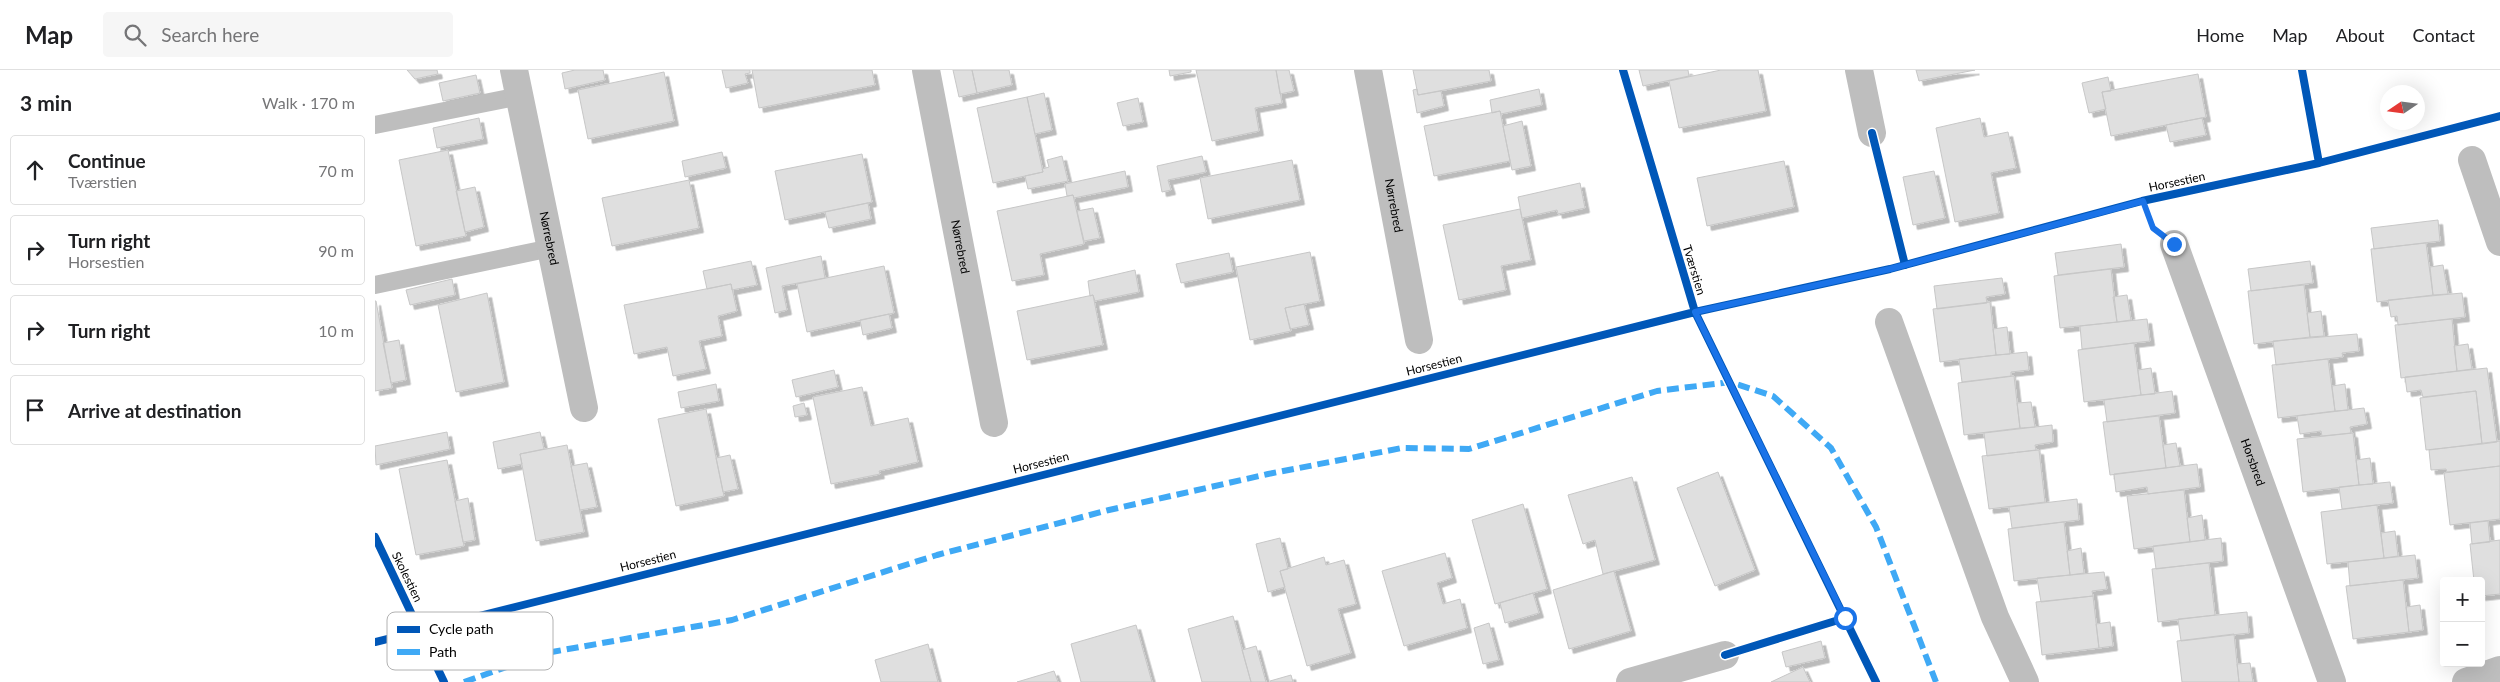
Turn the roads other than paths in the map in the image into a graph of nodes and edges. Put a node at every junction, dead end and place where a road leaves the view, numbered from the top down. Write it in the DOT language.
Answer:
graph roads {
  1 [pos="926,70"];
  2 [pos="1368,70"];
  3 [pos="1859,70"];
  4 [pos="517,83"];
  5 [pos="375,125"];
  6 [pos="1872,133"];
  7 [pos="2472,160"];
  8 [pos="2500,242"];
  9 [pos="2174,244"];
  10 [pos="551,248"];
  11 [pos="375,285"];
  12 [pos="1889,322"];
  13 [pos="1419,340"];
  14 [pos="584,408"];
  15 [pos="994,423"];
  16 [pos="1725,655"];
  17 [pos="2500,670"];
  18 [pos="1630,682"];
  19 [pos="2025,682"];
  20 [pos="2332,682"];
  21 [pos="2466,682"];
  1 -- 15 [label="street, Nørrebred"];
  2 -- 13 [label="street, Nørrebred"];
  3 -- 6 [label="street"];
  4 -- 5 [label="lane"];
  4 -- 10 [label="street, Nørrebred"];
  7 -- 8 [label="street"];
  9 -- 20 [label="street, Horsbred"];
  10 -- 11 [label="lane"];
  10 -- 14 [label="street, Nørrebred"];
  12 -- 19 [label="street"];
  16 -- 18 [label="street"];
  17 -- 21 [label="street"];
}
